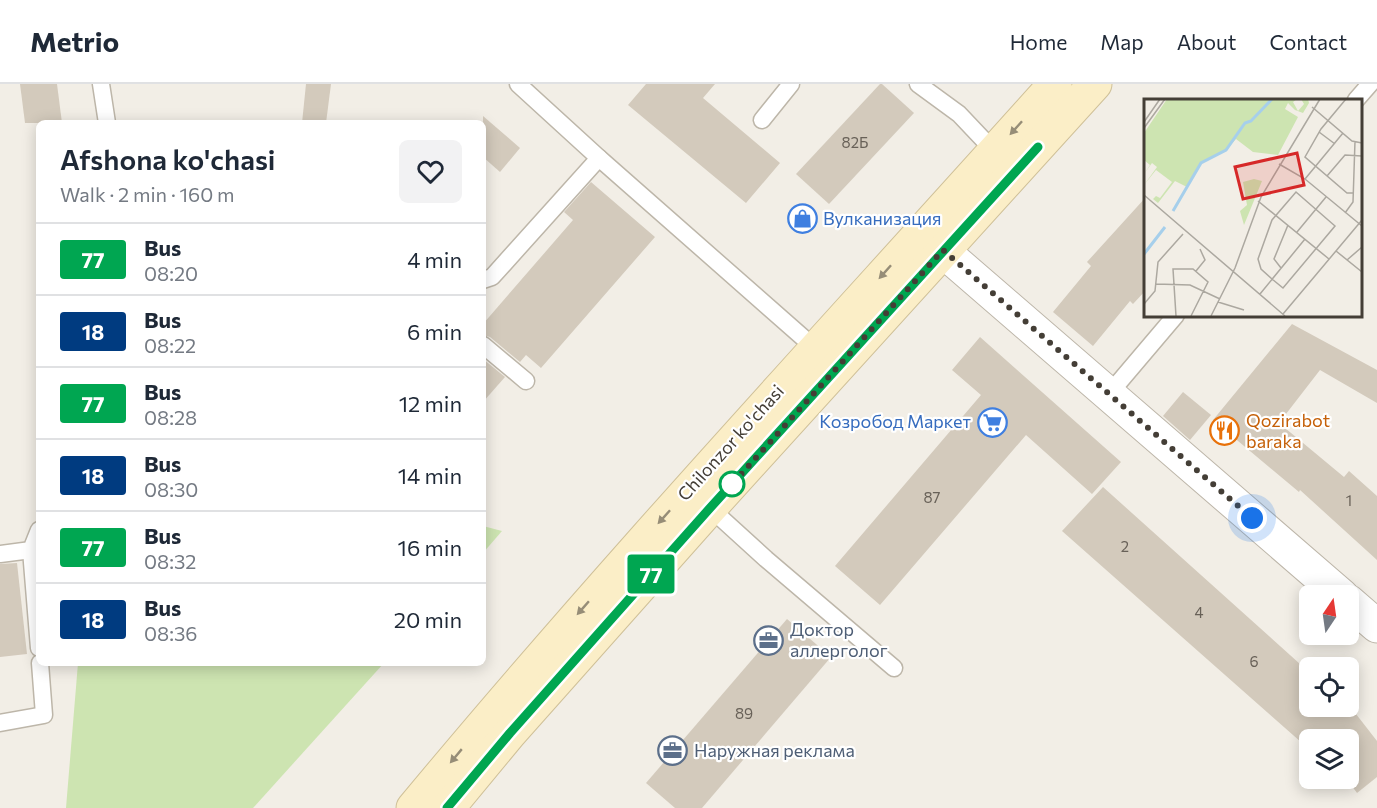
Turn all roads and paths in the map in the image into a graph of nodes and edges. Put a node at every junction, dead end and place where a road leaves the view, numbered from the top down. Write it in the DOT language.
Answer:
graph roads {
  1 [pos="101,84"];
  2 [pos="518,84"];
  3 [pos="791,84"];
  4 [pos="918,84"];
  5 [pos="1055,84"];
  6 [pos="1095,84"];
  7 [pos="1370,84"];
  8 [pos="1357,99"];
  9 [pos="107,120"];
  10 [pos="762,120"];
  11 [pos="995,152"];
  12 [pos="599,158"];
  13 [pos="933,241"];
  14 [pos="486,279"];
  15 [pos="1175,316"];
  16 [pos="486,348"];
  17 [pos="816,348"];
  18 [pos="526,381"];
  19 [pos="1109,394"];
  20 [pos="710,508"];
  21 [pos="36,538"];
  22 [pos="31,550"];
  23 [pos="0,554"];
  24 [pos="1329,585"];
  25 [pos="1359,610"];
  26 [pos="36,611"];
  27 [pos="1377,626"];
  28 [pos="40,666"];
  29 [pos="894,668"];
  30 [pos="0,723"];
  31 [pos="412,808"];
  32 [pos="448,808"];
  1 -- 9 [label="lane"];
  2 -- 12 [label="lane"];
  3 -- 10 [label="lane"];
  4 -- 11 [label="lane"];
  5 -- 11 [label="main road, Chilonzor ko'chasi, one-way"];
  6 -- 13 [label="main road, Chilonzor ko'chasi"];
  7 -- 8 [label="lane"];
  11 -- 13 [label="main road, Chilonzor ko'chasi"];
  12 -- 14 [label="lane"];
  12 -- 17 [label="lane"];
  13 -- 17 [label="main road, Chilonzor ko'chasi, one-way"];
  13 -- 19 [label="street"];
  13 -- 20 [label="main road, Chilonzor ko'chasi"];
  15 -- 19 [label="lane"];
  16 -- 18 [label="lane"];
  17 -- 31 [label="main road, Chilonzor ko'chasi, one-way"];
  19 -- 24 [label="street"];
  20 -- 29 [label="lane"];
  20 -- 32 [label="main road, Chilonzor ko'chasi"];
  21 -- 22 [label="lane"];
  22 -- 23 [label="lane"];
  22 -- 26 [label="lane"];
  25 -- 27 [label="street"];
  28 -- 30 [label="lane"];
}
